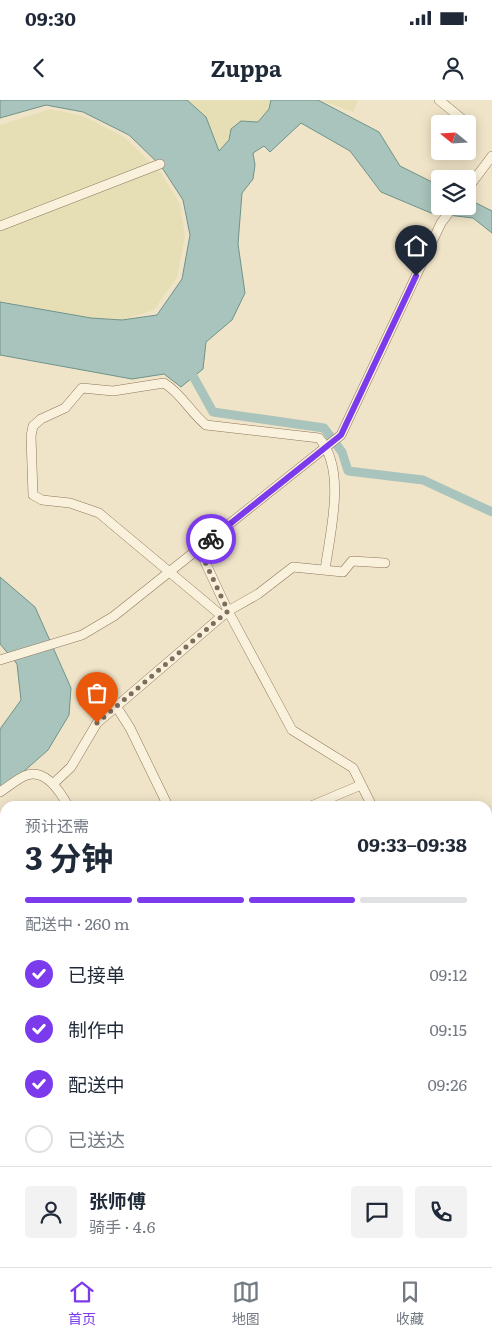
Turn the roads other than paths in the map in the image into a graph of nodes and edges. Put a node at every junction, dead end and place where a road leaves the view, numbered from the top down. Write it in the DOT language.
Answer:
graph roads {
  1 [pos="439,100"];
  2 [pos="457,115"];
  3 [pos="492,156"];
  4 [pos="160,164"];
  5 [pos="476,177"];
  6 [pos="447,215"];
  7 [pos="0,226"];
  8 [pos="326,446"];
  9 [pos="199,549"];
  10 [pos="385,563"];
  11 [pos="325,570"];
  12 [pos="169,573"];
  13 [pos="225,613"];
  14 [pos="3,659"];
  15 [pos="116,706"];
  16 [pos="53,784"];
  17 [pos="361,785"];
  18 [pos="0,792"];
  19 [pos="65,801"];
  20 [pos="166,801"];
  21 [pos="323,801"];
  22 [pos="369,801"];
  1 -- 2 [label="street"];
  3 -- 5 [label="street"];
  4 -- 7 [label="street"];
  6 -- 8 [label="street"];
  8 -- 9 [label="street"];
  8 -- 11 [label="street"];
  8 -- 12 [label="street"];
  9 -- 12 [label="street"];
  9 -- 13 [label="street"];
  10 -- 11 [label="street"];
  11 -- 13 [label="street"];
  12 -- 13 [label="street"];
  12 -- 14 [label="street"];
  13 -- 15 [label="street"];
  13 -- 17 [label="street"];
  15 -- 16 [label="street"];
  15 -- 20 [label="street"];
  16 -- 18 [label="street"];
  16 -- 19 [label="street"];
  17 -- 21 [label="street"];
  17 -- 22 [label="street"];
}
